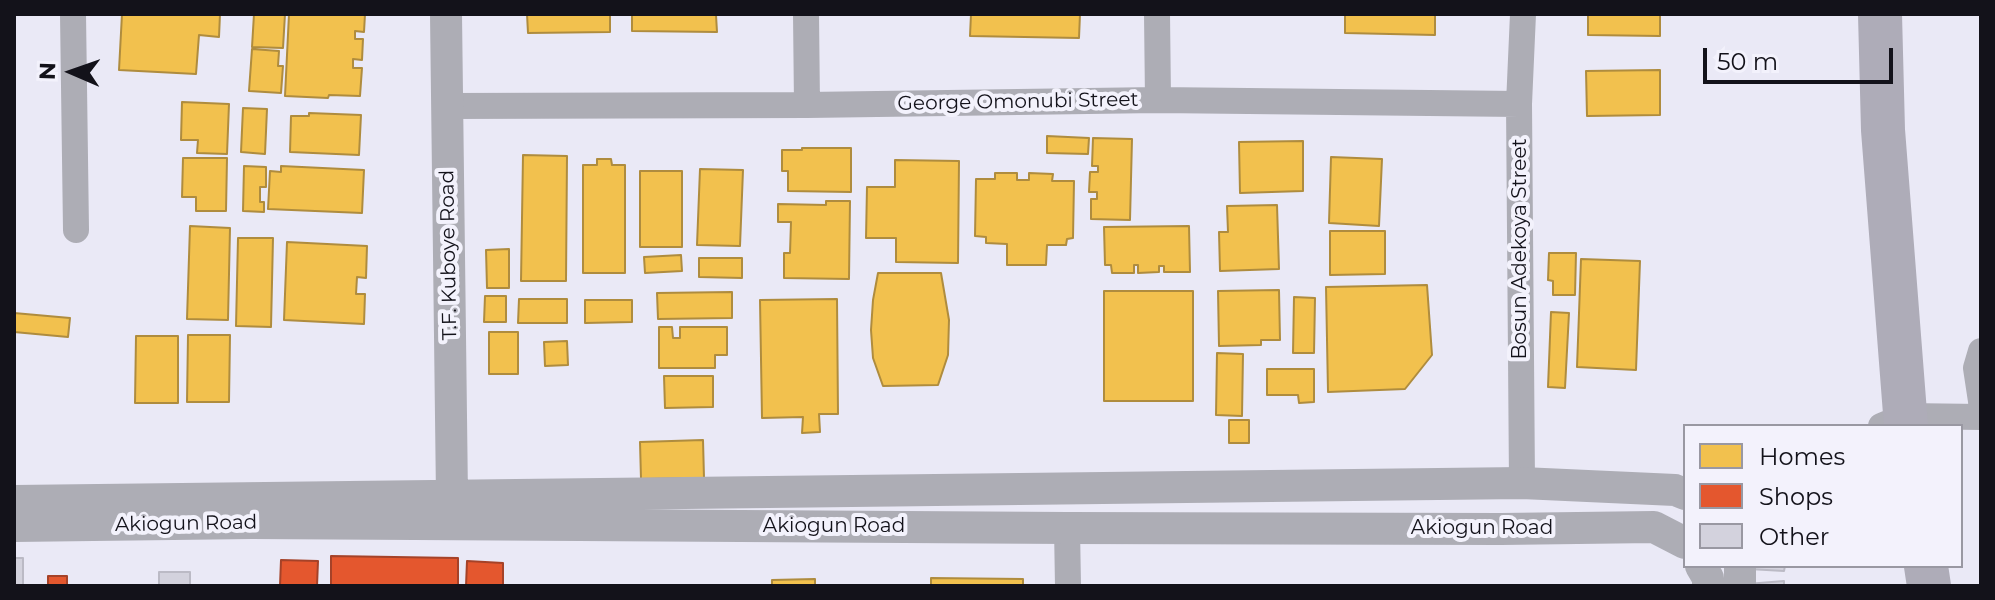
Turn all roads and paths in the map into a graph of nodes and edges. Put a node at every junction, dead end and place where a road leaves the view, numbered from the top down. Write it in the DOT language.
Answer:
graph roads {
  1 [pos="73,14"];
  2 [pos="446,14"];
  3 [pos="806,14"];
  4 [pos="1157,14"];
  5 [pos="1523,14"];
  6 [pos="1880,14"];
  7 [pos="1158,100"];
  8 [pos="1519,104"];
  9 [pos="807,105"];
  10 [pos="448,106"];
  11 [pos="76,230"];
  12 [pos="1981,351"];
  13 [pos="1981,401"];
  14 [pos="1981,417"];
  15 [pos="1897,423"];
  16 [pos="1522,483"];
  17 [pos="1683,493"];
  18 [pos="452,497"];
  19 [pos="14,501"];
  20 [pos="14,526"];
  21 [pos="1067,528"];
  22 [pos="1683,542"];
  23 [pos="1068,586"];
  1 -- 11 [label="street"];
  2 -- 10 [label="street, T.F. Kuboye Road"];
  3 -- 9 [label="street"];
  4 -- 7 [label="street"];
  5 -- 8 [label="street, Bosun Adekoya Street"];
  6 -- 15 [label="highway"];
  7 -- 8 [label="street, George Omonubi Street"];
  7 -- 9 [label="street, George Omonubi Street"];
  8 -- 16 [label="street, Bosun Adekoya Street"];
  9 -- 10 [label="street, George Omonubi Street"];
  10 -- 18 [label="street, T.F. Kuboye Road"];
  12 -- 13 [label="street"];
  14 -- 15 [label="street"];
  16 -- 17 [label="street"];
  16 -- 18 [label="street"];
  18 -- 19 [label="street"];
  20 -- 21 [label="street, Akiogun Road"];
  21 -- 22 [label="street, Akiogun Road"];
  21 -- 23 [label="street"];
}
